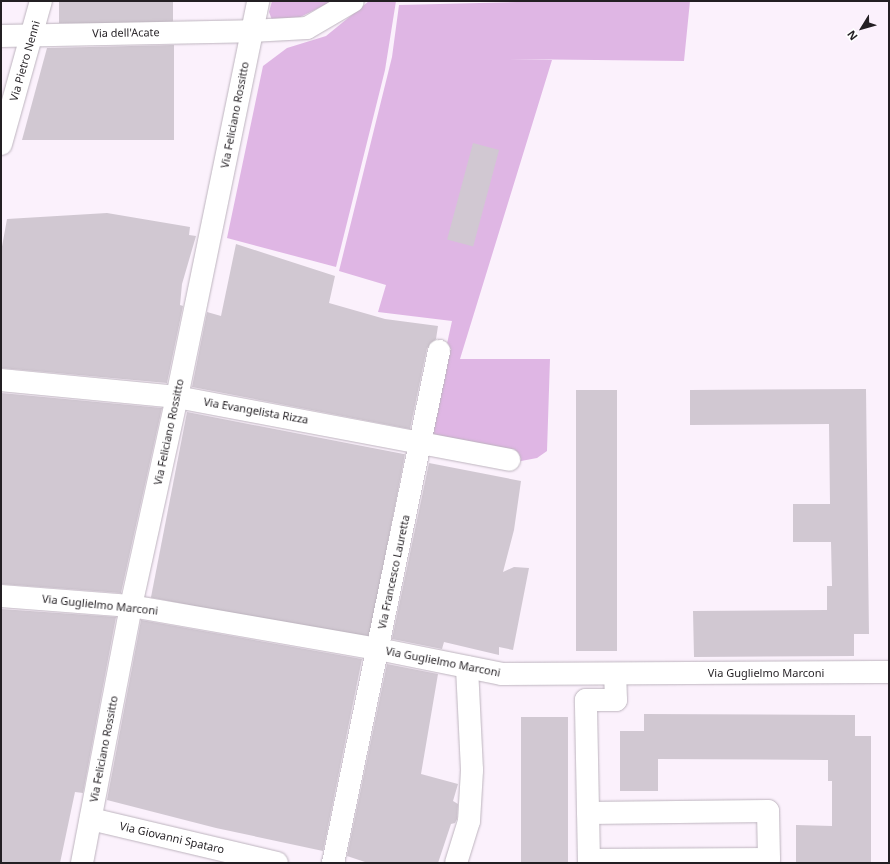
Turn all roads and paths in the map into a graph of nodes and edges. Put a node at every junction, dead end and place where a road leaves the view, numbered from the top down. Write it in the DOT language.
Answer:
graph roads {
  1 [pos="41,1"];
  2 [pos="258,1"];
  3 [pos="353,1"];
  4 [pos="251,31"];
  5 [pos="32,35"];
  6 [pos="1,36"];
  7 [pos="1,144"];
  8 [pos="439,351"];
  9 [pos="1,380"];
  10 [pos="178,396"];
  11 [pos="420,441"];
  12 [pos="509,460"];
  13 [pos="1,596"];
  14 [pos="131,606"];
  15 [pos="378,649"];
  16 [pos="467,667"];
  17 [pos="889,672"];
  18 [pos="615,674"];
  19 [pos="588,813"];
  20 [pos="91,819"];
  21 [pos="589,862"];
  22 [pos="82,863"];
  23 [pos="277,863"];
  24 [pos="333,863"];
  25 [pos="456,863"];
  1 -- 5 [label="street, Via Pietro Nenni"];
  2 -- 4 [label="street, Via Feliciano Rossitto"];
  3 -- 4 [label="street, Via dell'Acate"];
  4 -- 5 [label="street, Via dell'Acate"];
  4 -- 10 [label="street, Via Feliciano Rossitto"];
  5 -- 6 [label="street, Via dell'Acate"];
  5 -- 7 [label="street, Via Pietro Nenni"];
  8 -- 11 [label="street, Via Francesco Lauretta"];
  9 -- 10 [label="street, Via Evangelista Rizza"];
  10 -- 11 [label="street, Via Evangelista Rizza"];
  10 -- 14 [label="street, Via Feliciano Rossitto"];
  11 -- 12 [label="street, Via Evangelista Rizza"];
  11 -- 15 [label="street, Via Francesco Lauretta"];
  13 -- 14 [label="street, Via Guglielmo Marconi"];
  14 -- 15 [label="street, Via Guglielmo Marconi"];
  14 -- 20 [label="street, Via Feliciano Rossitto"];
  15 -- 16 [label="street, Via Guglielmo Marconi"];
  15 -- 24 [label="street, Via Francesco Lauretta"];
  16 -- 18 [label="street, Via Guglielmo Marconi"];
  16 -- 25 [label="street"];
  17 -- 18 [label="street, Via Guglielmo Marconi"];
  18 -- 19 [label="street"];
  19 -- 21 [label="street"];
  19 -- 21 [label="street"];
  20 -- 22 [label="street, Via Feliciano Rossitto"];
  20 -- 23 [label="street, Via Giovanni Spataro"];
}
